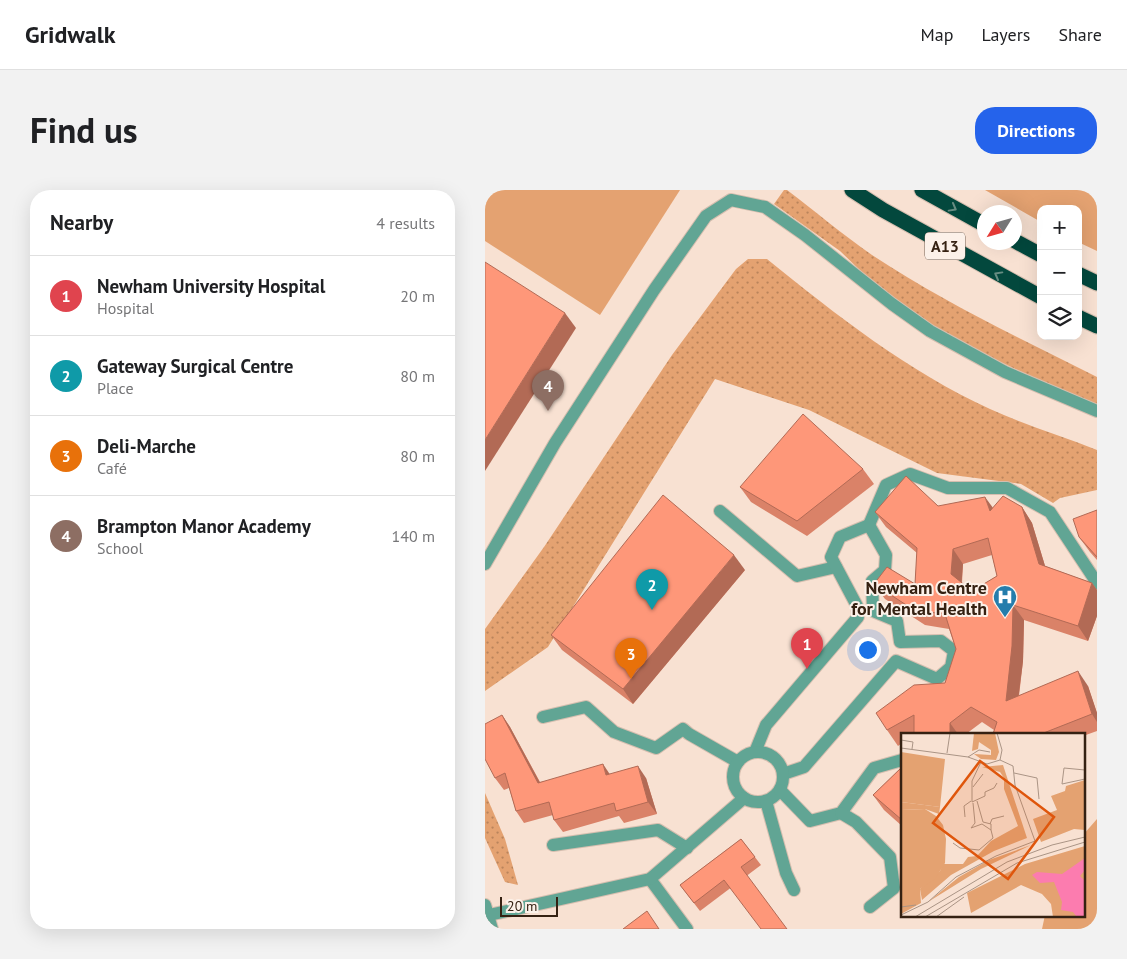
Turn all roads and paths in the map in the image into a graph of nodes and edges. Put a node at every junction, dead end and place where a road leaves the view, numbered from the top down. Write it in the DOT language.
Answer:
graph roads {
  1 [pos="852,190"];
  2 [pos="922,190"];
  3 [pos="977,221"];
  4 [pos="1022,245"];
  5 [pos="1037,253"];
  6 [pos="1082,276"];
  7 [pos="1097,283"];
  8 [pos="1037,296"];
  9 [pos="1082,319"];
  10 [pos="1097,326"];
  11 [pos="1097,411"];
  12 [pos="720,511"];
  13 [pos="869,525"];
  14 [pos="485,564"];
  15 [pos="836,567"];
  16 [pos="1097,583"];
  17 [pos="873,611"];
  18 [pos="858,617"];
  19 [pos="900,642"];
  20 [pos="896,661"];
  21 [pos="543,717"];
  22 [pos="755,752"];
  23 [pos="901,760"];
  24 [pos="738,762"];
  25 [pos="783,774"];
  26 [pos="780,790"];
  27 [pos="744,798"];
  28 [pos="766,801"];
  29 [pos="841,813"];
  30 [pos="553,846"];
  31 [pos="687,848"];
  32 [pos="650,879"];
  33 [pos="794,890"];
  34 [pos="870,907"];
  35 [pos="487,910"];
  36 [pos="492,929"];
  37 [pos="687,929"];
  8 -- 1 [label="highway, A13, one-way"];
  2 -- 3 [label="highway, A13, one-way"];
  4 -- 5 [label="highway"];
  6 -- 7 [label="highway"];
  9 -- 10 [label="highway"];
  11 -- 14 [label="street"];
  12 -- 15 [label="street"];
  13 -- 15 [label="street"];
  13 -- 16 [label="street"];
  13 -- 17 [label="street"];
  15 -- 18 [label="street"];
  17 -- 18 [label="street"];
  17 -- 19 [label="street"];
  18 -- 22 [label="street"];
  19 -- 20 [label="street"];
  19 -- 20 [label="street"];
  20 -- 25 [label="street"];
  21 -- 24 [label="street"];
  22 -- 24 [label="street"];
  22 -- 25 [label="street"];
  23 -- 29 [label="street"];
  24 -- 27 [label="street"];
  25 -- 26 [label="street"];
  26 -- 28 [label="street"];
  26 -- 29 [label="street"];
  27 -- 28 [label="street"];
  27 -- 31 [label="street"];
  28 -- 33 [label="street"];
  29 -- 34 [label="street"];
  30 -- 31 [label="street"];
  31 -- 32 [label="street"];
  32 -- 35 [label="street"];
  32 -- 37 [label="street"];
  35 -- 36 [label="street"];
}
